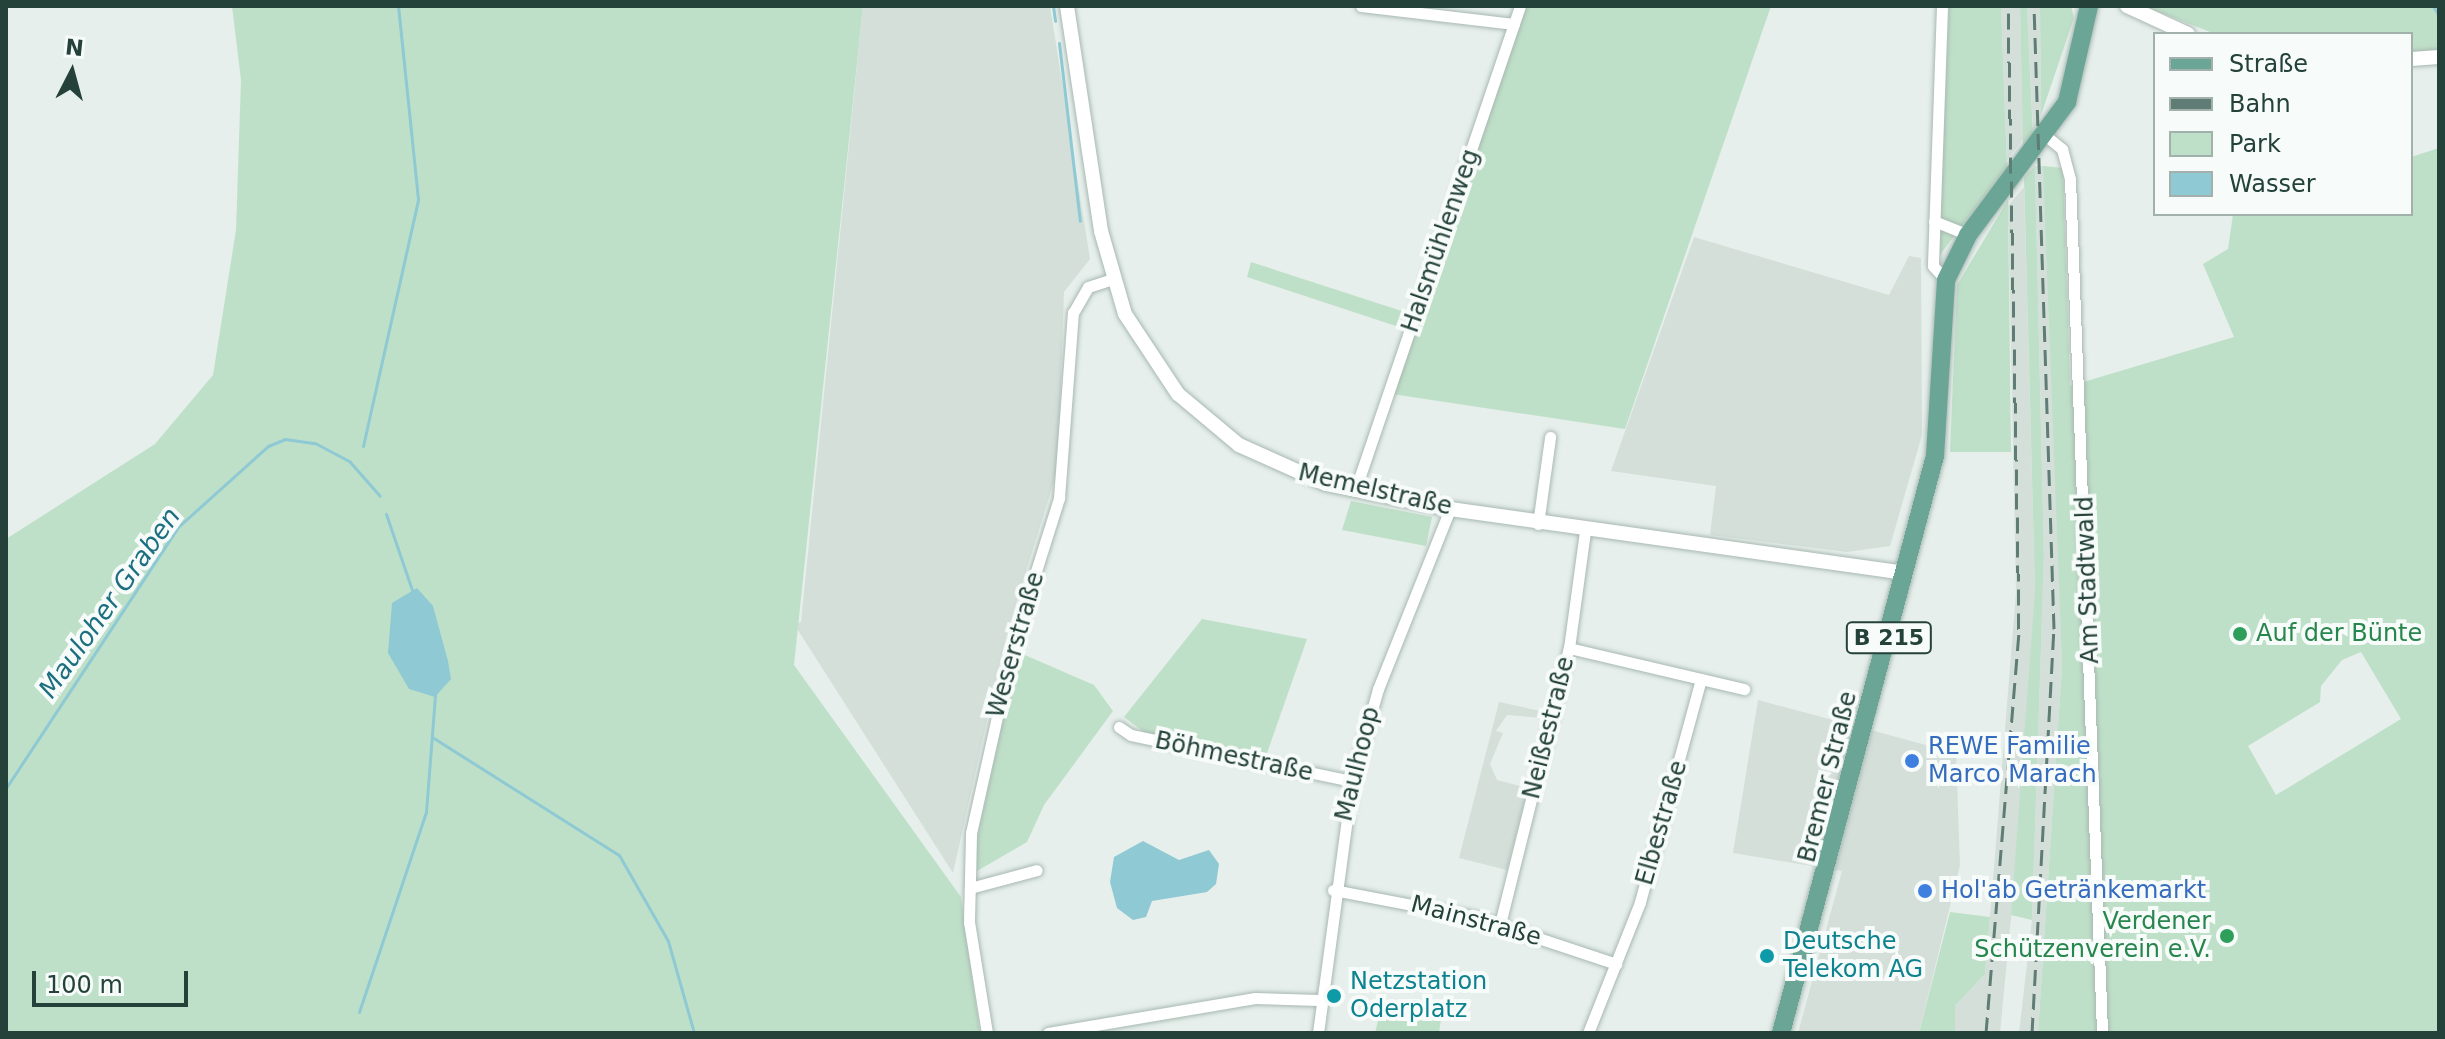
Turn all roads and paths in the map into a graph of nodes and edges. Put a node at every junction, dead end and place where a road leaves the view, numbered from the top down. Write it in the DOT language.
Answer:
graph roads {
  1 [pos="1067,6"];
  2 [pos="1361,6"];
  3 [pos="1520,6"];
  4 [pos="1942,6"];
  5 [pos="2089,6"];
  6 [pos="2127,6"];
  7 [pos="1514,24"];
  8 [pos="2184,32"];
  9 [pos="2439,57"];
  10 [pos="2413,59"];
  11 [pos="2046,136"];
  12 [pos="1934,221"];
  13 [pos="1968,235"];
  14 [pos="1112,279"];
  15 [pos="1946,280"];
  16 [pos="1550,437"];
  17 [pos="1360,476"];
  18 [pos="1450,509"];
  19 [pos="1538,524"];
  20 [pos="1585,531"];
  21 [pos="1906,573"];
  22 [pos="1569,648"];
  23 [pos="1701,679"];
  24 [pos="1744,689"];
  25 [pos="1119,727"];
  26 [pos="1352,781"];
  27 [pos="1037,870"];
  28 [pos="970,888"];
  29 [pos="1333,890"];
  30 [pos="1500,924"];
  31 [pos="1616,964"];
  32 [pos="1318,1000"];
  33 [pos="987,1033"];
  34 [pos="1048,1033"];
  35 [pos="1318,1033"];
  36 [pos="1588,1033"];
  37 [pos="1781,1033"];
  38 [pos="2102,1033"];
  1 -- 14 [label="street, Memelstraße"];
  2 -- 7 [label="street"];
  3 -- 7 [label="street, Halsmühlenweg"];
  4 -- 12 [label="street"];
  5 -- 11 [label="main road, B 215"];
  6 -- 8 [label="street"];
  7 -- 17 [label="street, Halsmühlenweg"];
  9 -- 10 [label="street"];
  11 -- 13 [label="main road, Bremer Straße / B 215"];
  11 -- 38 [label="street, Am Stadtwald"];
  12 -- 13 [label="street"];
  12 -- 15 [label="street"];
  13 -- 15 [label="main road, Bremer Straße / B 215"];
  14 -- 18 [label="street, Memelstraße"];
  14 -- 28 [label="street, Weserstraße"];
  15 -- 21 [label="main road, Bremer Straße / B 215"];
  16 -- 19 [label="street"];
  18 -- 19 [label="street, Memelstraße"];
  18 -- 26 [label="street, Maulhoop"];
  19 -- 20 [label="street, Memelstraße"];
  20 -- 21 [label="street, Memelstraße"];
  20 -- 22 [label="street, Neißestraße"];
  21 -- 37 [label="main road, Bremer Straße / B 215"];
  22 -- 23 [label="street"];
  22 -- 30 [label="street, Neißestraße"];
  23 -- 24 [label="street"];
  23 -- 31 [label="street, Elbestraße"];
  25 -- 26 [label="street, Böhmestraße"];
  26 -- 29 [label="street, Maulhoop"];
  27 -- 28 [label="street"];
  28 -- 33 [label="street, Weserstraße"];
  29 -- 30 [label="street, Mainstraße"];
  29 -- 32 [label="street, Maulhoop"];
  30 -- 31 [label="street, Mainstraße"];
  31 -- 36 [label="street, Elbestraße"];
  32 -- 34 [label="street"];
  32 -- 35 [label="street, Maulhoop"];
}
